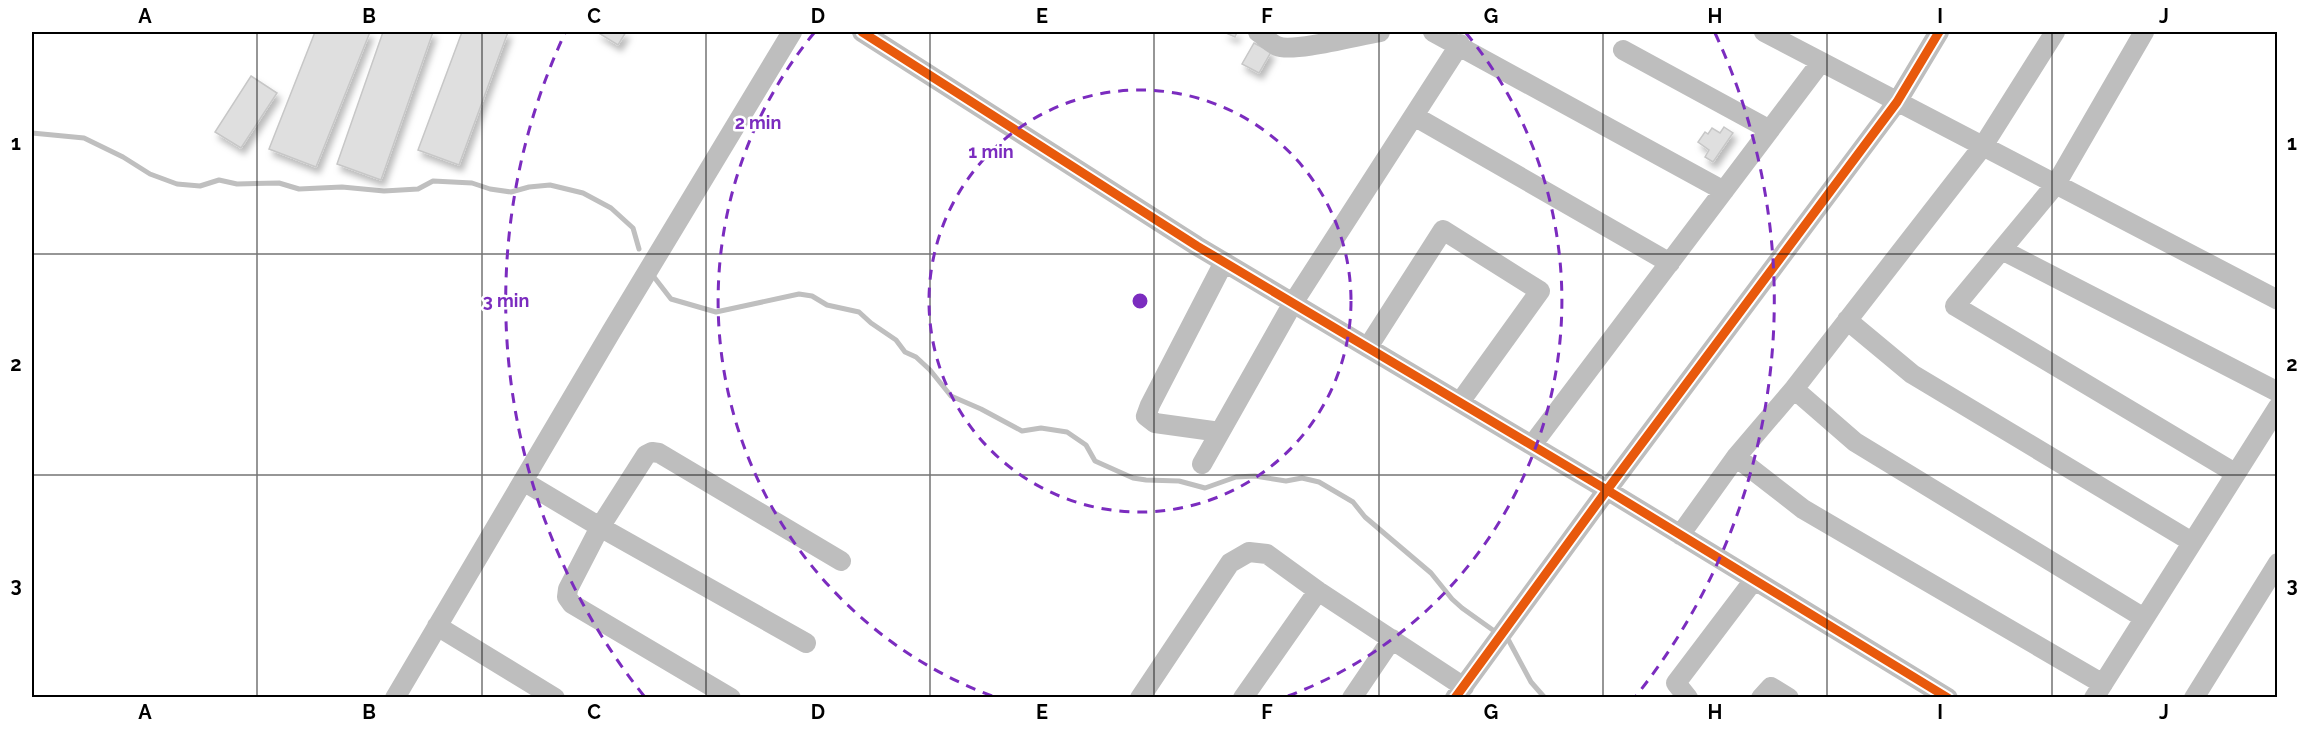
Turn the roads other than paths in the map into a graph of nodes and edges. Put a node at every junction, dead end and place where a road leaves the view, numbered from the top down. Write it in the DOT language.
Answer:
graph roads {
  1 [pos="792,32"];
  2 [pos="862,32"];
  3 [pos="1258,32"];
  4 [pos="1380,32"];
  5 [pos="1433,32"];
  6 [pos="1764,32"];
  7 [pos="1939,32"];
  8 [pos="2055,32"];
  9 [pos="2144,32"];
  10 [pos="1460,44"];
  11 [pos="1623,50"];
  12 [pos="1821,62"];
  13 [pos="1897,102"];
  14 [pos="1414,116"];
  15 [pos="1770,130"];
  16 [pos="1983,147"];
  17 [pos="2056,184"];
  18 [pos="1724,191"];
  19 [pos="2002,250"];
  20 [pos="1224,262"];
  21 [pos="1670,263"];
  22 [pos="2277,300"];
  23 [pos="1293,303"];
  24 [pos="1847,321"];
  25 [pos="1368,347"];
  26 [pos="1794,389"];
  27 [pos="2277,392"];
  28 [pos="1460,402"];
  29 [pos="2277,407"];
  30 [pos="1221,432"];
  31 [pos="1532,445"];
  32 [pos="1736,457"];
  33 [pos="1202,464"];
  34 [pos="2235,473"];
  35 [pos="523,481"];
  36 [pos="1607,490"];
  37 [pos="600,527"];
  38 [pos="1680,535"];
  39 [pos="2192,542"];
  40 [pos="842,561"];
  41 [pos="2277,563"];
  42 [pos="1754,580"];
  43 [pos="1318,591"];
  44 [pos="2144,618"];
  45 [pos="437,626"];
  46 [pos="1392,639"];
  47 [pos="806,643"];
  48 [pos="2098,691"];
  49 [pos="1460,692"];
  50 [pos="395,698"];
  51 [pos="555,698"];
  52 [pos="731,698"];
  53 [pos="1140,698"];
  54 [pos="1244,698"];
  55 [pos="1352,698"];
  56 [pos="1688,698"];
  57 [pos="1761,698"];
  58 [pos="1789,698"];
  59 [pos="1948,698"];
  60 [pos="2194,698"];
  1 -- 35 [label="street"];
  2 -- 20 [label="street"];
  3 -- 4 [label="street"];
  5 -- 10 [label="street"];
  6 -- 12 [label="street"];
  7 -- 13 [label="street"];
  8 -- 16 [label="street"];
  9 -- 17 [label="street"];
  10 -- 14 [label="street"];
  10 -- 18 [label="street"];
  11 -- 15 [label="street"];
  12 -- 13 [label="street"];
  12 -- 15 [label="street"];
  13 -- 16 [label="street"];
  13 -- 36 [label="street"];
  14 -- 21 [label="street"];
  14 -- 23 [label="street"];
  15 -- 18 [label="street"];
  16 -- 17 [label="street"];
  16 -- 24 [label="street"];
  17 -- 19 [label="street"];
  17 -- 22 [label="street"];
  18 -- 21 [label="street"];
  19 -- 27 [label="street"];
  19 -- 34 [label="street"];
  20 -- 23 [label="street"];
  20 -- 30 [label="street"];
  21 -- 31 [label="street"];
  23 -- 25 [label="street"];
  23 -- 30 [label="street"];
  24 -- 26 [label="street"];
  24 -- 39 [label="street"];
  25 -- 28 [label="street"];
  25 -- 28 [label="street"];
  26 -- 32 [label="street"];
  26 -- 44 [label="street"];
  28 -- 31 [label="street"];
  29 -- 34 [label="street"];
  30 -- 33 [label="street"];
  31 -- 36 [label="street"];
  32 -- 38 [label="street"];
  32 -- 48 [label="street"];
  34 -- 39 [label="street"];
  35 -- 37 [label="street"];
  35 -- 45 [label="street"];
  36 -- 38 [label="street"];
  36 -- 49 [label="street"];
  37 -- 40 [label="street"];
  37 -- 47 [label="street"];
  37 -- 52 [label="street"];
  38 -- 42 [label="street"];
  39 -- 44 [label="street"];
  41 -- 60 [label="street"];
  42 -- 56 [label="street"];
  42 -- 59 [label="street"];
  43 -- 46 [label="street"];
  43 -- 53 [label="street"];
  43 -- 54 [label="street"];
  44 -- 48 [label="street"];
  45 -- 50 [label="street"];
  45 -- 51 [label="street"];
  46 -- 49 [label="street"];
  46 -- 55 [label="street"];
  57 -- 58 [label="street"];
}
